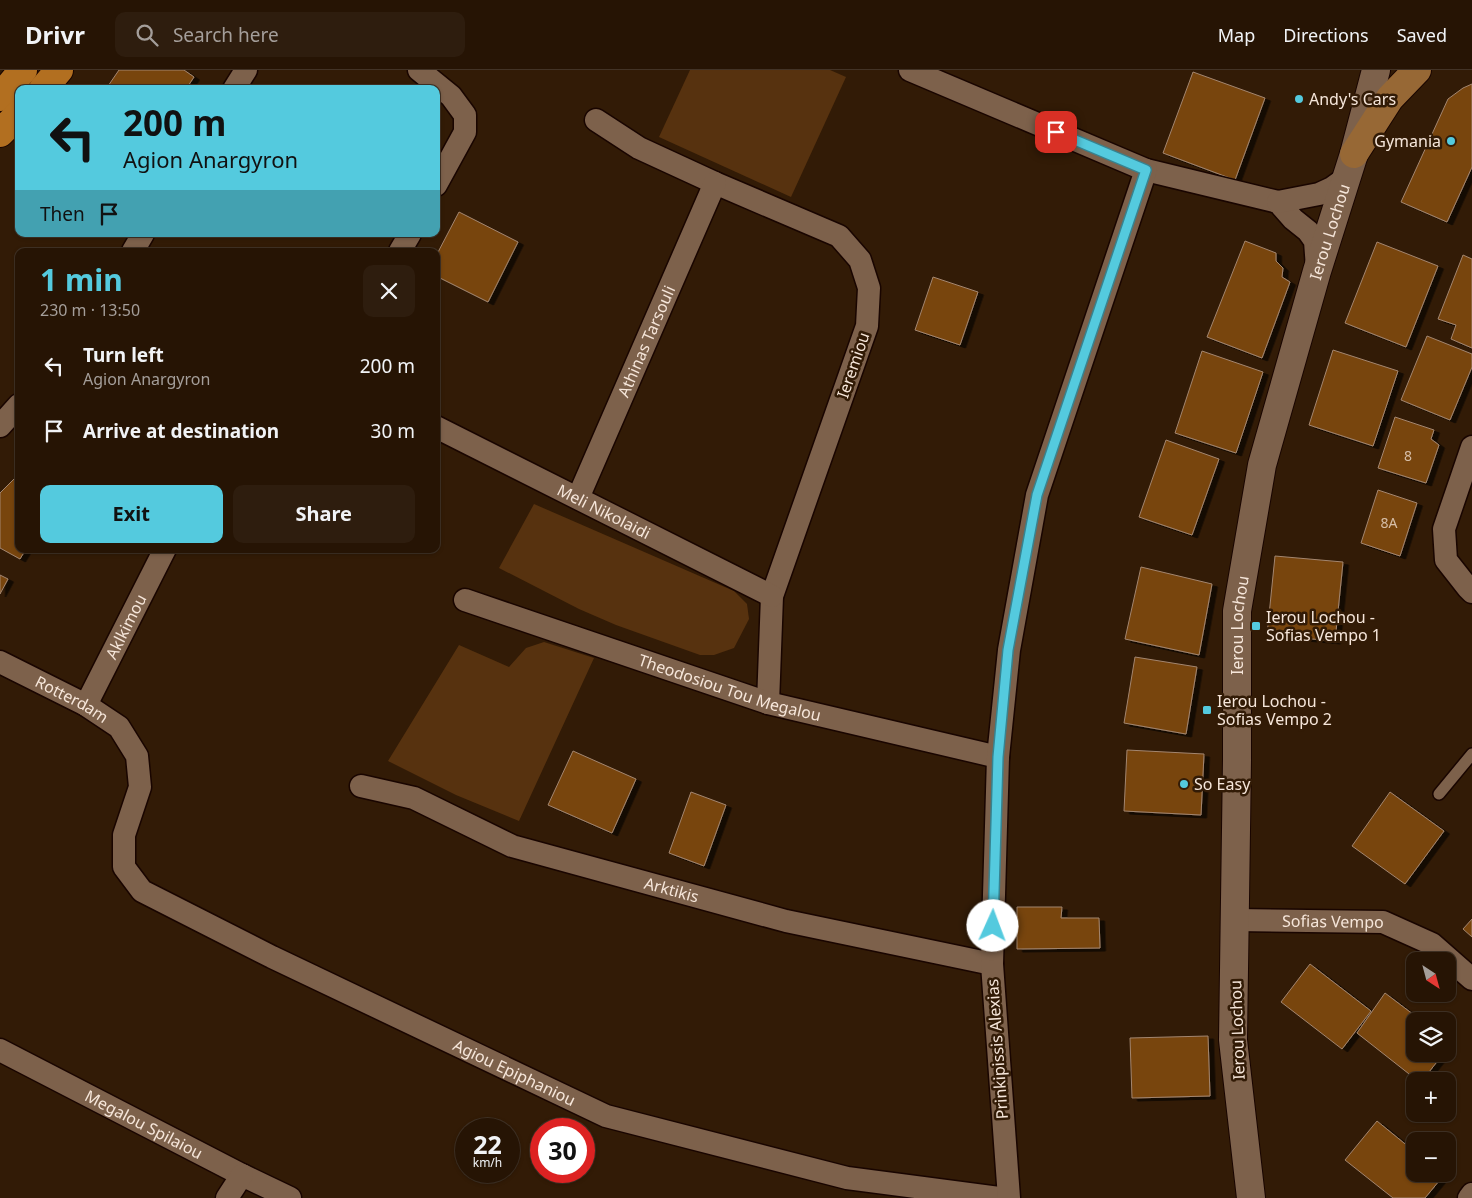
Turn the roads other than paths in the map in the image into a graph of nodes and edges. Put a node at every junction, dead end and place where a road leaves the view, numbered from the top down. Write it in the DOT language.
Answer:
graph roads {
  1 [pos="22,70"];
  2 [pos="246,70"];
  3 [pos="419,70"];
  4 [pos="910,70"];
  5 [pos="1376,70"];
  6 [pos="1417,70"];
  7 [pos="237,85"];
  8 [pos="437,85"];
  9 [pos="440,87"];
  10 [pos="5,100"];
  11 [pos="596,120"];
  12 [pos="0,133"];
  13 [pos="1350,166"];
  14 [pos="1146,170"];
  15 [pos="440,178"];
  16 [pos="715,183"];
  17 [pos="1278,202"];
  18 [pos="141,237"];
  19 [pos="408,237"];
  20 [pos="135,248"];
  21 [pos="402,248"];
  22 [pos="1318,271"];
  23 [pos="440,429"];
  24 [pos="1472,446"];
  25 [pos="578,498"];
  26 [pos="163,553"];
  27 [pos="1472,592"];
  28 [pos="772,596"];
  29 [pos="466,600"];
  30 [pos="2,667"];
  31 [pos="768,703"];
  32 [pos="86,705"];
  33 [pos="1472,754"];
  34 [pos="998,757"];
  35 [pos="361,786"];
  36 [pos="1439,794"];
  37 [pos="124,867"];
  38 [pos="1235,920"];
  39 [pos="992,964"];
  40 [pos="1472,978"];
  41 [pos="0,1050"];
  42 [pos="242,1175"];
  43 [pos="1472,1194"];
  44 [pos="227,1198"];
  45 [pos="290,1198"];
  46 [pos="999,1198"];
  47 [pos="1009,1198"];
  48 [pos="1251,1198"];
  49 [pos="1469,1198"];
  1 -- 10 [label="main road"];
  2 -- 7 [label="street"];
  3 -- 8 [label="street"];
  4 -- 14 [label="street"];
  5 -- 13 [label="street, Ierou Lochou"];
  6 -- 13 [label="main road"];
  9 -- 15 [label="street"];
  10 -- 12 [label="main road"];
  11 -- 16 [label="street, Ieremiou"];
  13 -- 17 [label="street"];
  13 -- 22 [label="street, Ierou Lochou"];
  14 -- 17 [label="street"];
  14 -- 34 [label="street, Prinkipissis Alexias"];
  16 -- 25 [label="street, Athinas Tarsouli"];
  16 -- 28 [label="street, Ieremiou"];
  17 -- 22 [label="street"];
  18 -- 20 [label="street"];
  19 -- 21 [label="street"];
  22 -- 38 [label="street, Ierou Lochou"];
  23 -- 25 [label="street, Meli Nikolaidi"];
  24 -- 27 [label="street"];
  25 -- 28 [label="street, Meli Nikolaidi"];
  26 -- 32 [label="street, Aklkimou"];
  28 -- 31 [label="street, Ieremiou"];
  29 -- 31 [label="street, Theodosiou Tou Megalou"];
  30 -- 32 [label="street, Rotterdam"];
  31 -- 34 [label="street, Theodosiou Tou Megalou"];
  32 -- 37 [label="street, Rotterdam"];
  33 -- 36 [label="lane"];
  34 -- 39 [label="street, Prinkipissis Alexias"];
  35 -- 39 [label="street, Arktikis"];
  37 -- 46 [label="street, Agiou Epiphaniou"];
  38 -- 40 [label="street, Sofias Vempo"];
  38 -- 48 [label="street, Ierou Lochou"];
  39 -- 47 [label="street, Prinkipissis Alexias"];
  41 -- 42 [label="street, Megalou Spilaiou"];
  42 -- 44 [label="street"];
  42 -- 45 [label="street, Megalou Spilaiou"];
  43 -- 49 [label="street"];
}
